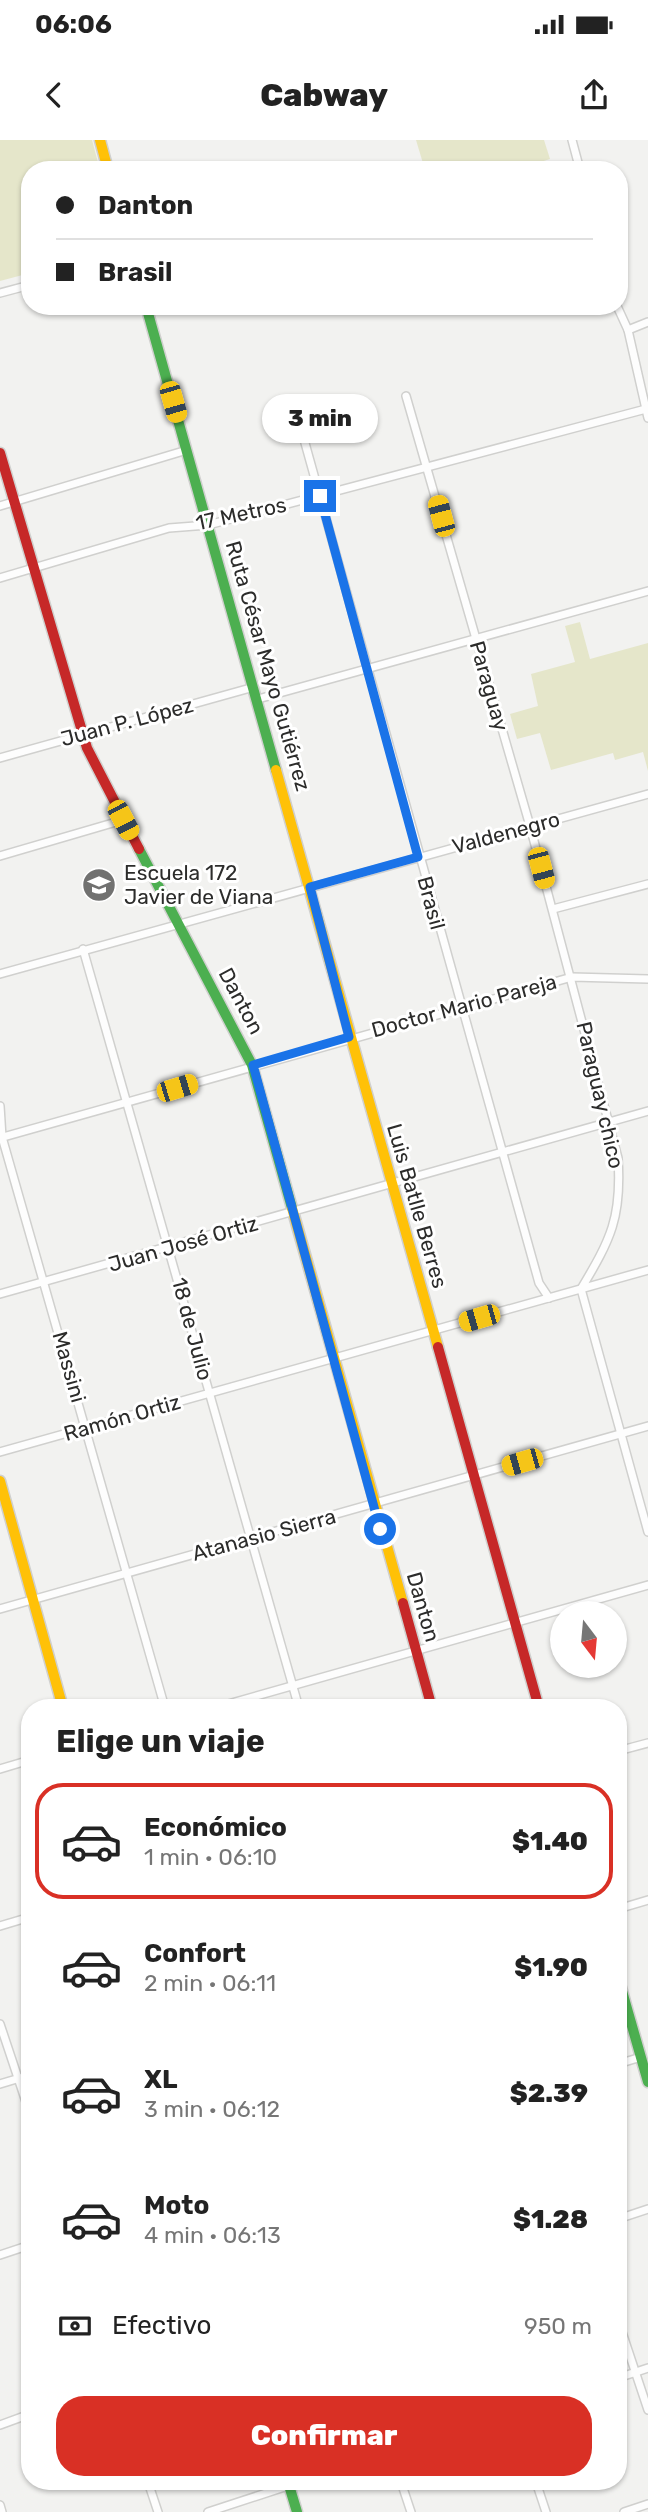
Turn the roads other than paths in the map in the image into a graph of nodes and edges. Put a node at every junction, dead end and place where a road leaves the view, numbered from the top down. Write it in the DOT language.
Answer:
graph roads {
  1 [pos="100,140"];
  2 [pos="572,140"];
  3 [pos="106,161"];
  4 [pos="578,161"];
  5 [pos="21,287"];
  6 [pos="0,293"];
  7 [pos="149,315"];
  8 [pos="621,315"];
  9 [pos="648,322"];
  10 [pos="628,330"];
  11 [pos="406,396"];
  12 [pos="646,410"];
  13 [pos="648,418"];
  14 [pos="300,425"];
  15 [pos="187,450"];
  16 [pos="0,453"];
  17 [pos="428,467"];
  18 [pos="320,496"];
  19 [pos="14,503"];
  20 [pos="0,506"];
  21 [pos="208,525"];
  22 [pos="34,569"];
  23 [pos="0,578"];
  24 [pos="648,591"];
  25 [pos="475,640"];
  26 [pos="369,670"];
  27 [pos="254,687"];
  28 [pos="258,699"];
  29 [pos="84,734"];
  30 [pos="0,758"];
  31 [pos="648,794"];
  32 [pos="123,820"];
  33 [pos="530,826"];
  34 [pos="0,856"];
  35 [pos="418,857"];
  36 [pos="648,884"];
  37 [pos="310,887"];
  38 [pos="553,909"];
  39 [pos="178,923"];
  40 [pos="83,950"];
  41 [pos="0,974"];
  42 [pos="572,976"];
  43 [pos="648,979"];
  44 [pos="460,1007"];
  45 [pos="349,1037"];
  46 [pos="253,1065"];
  47 [pos="127,1104"];
  48 [pos="0,1106"];
  49 [pos="648,1111"];
  50 [pos="610,1122"];
  51 [pos="1,1138"];
  52 [pos="500,1152"];
  53 [pos="390,1184"];
  54 [pos="292,1213"];
  55 [pos="169,1247"];
  56 [pos="648,1270"];
  57 [pos="45,1282"];
  58 [pos="581,1289"];
  59 [pos="0,1294"];
  60 [pos="549,1298"];
  61 [pos="432,1331"];
  62 [pos="333,1359"];
  63 [pos="210,1393"];
  64 [pos="648,1426"];
  65 [pos="86,1428"];
  66 [pos="620,1433"];
  67 [pos="0,1452"];
  68 [pos="473,1477"];
  69 [pos="0,1481"];
  70 [pos="373,1505"];
  71 [pos="648,1532"];
  72 [pos="250,1538"];
  73 [pos="128,1573"];
  74 [pos="648,1585"];
  75 [pos="32,1600"];
  76 [pos="0,1609"];
  77 [pos="515,1624"];
  78 [pos="416,1651"];
  79 [pos="293,1686"];
  80 [pos="61,1699"];
  81 [pos="162,1699"];
  82 [pos="246,1699"];
  83 [pos="297,1699"];
  84 [pos="429,1699"];
  85 [pos="536,1699"];
  86 [pos="648,1743"];
  87 [pos="627,1749"];
  88 [pos="21,1763"];
  89 [pos="0,1769"];
  90 [pos="648,1900"];
  91 [pos="627,1906"];
  92 [pos="21,1920"];
  93 [pos="0,1926"];
  94 [pos="627,2009"];
  95 [pos="0,2024"];
  96 [pos="641,2057"];
  97 [pos="627,2061"];
  98 [pos="21,2078"];
  99 [pos="18,2079"];
  100 [pos="648,2082"];
  101 [pos="0,2084"];
  102 [pos="21,2088"];
  103 [pos="648,2209"];
  104 [pos="627,2216"];
  105 [pos="21,2248"];
  106 [pos="0,2255"];
  107 [pos="627,2346"];
  108 [pos="648,2368"];
  109 [pos="636,2372"];
  110 [pos="627,2375"];
  111 [pos="648,2410"];
  112 [pos="21,2417"];
  113 [pos="0,2425"];
  114 [pos="151,2490"];
  115 [pos="272,2490"];
  116 [pos="293,2490"];
  117 [pos="404,2490"];
  118 [pos="539,2490"];
  119 [pos="648,2504"];
  120 [pos="0,2505"];
  121 [pos="2,2512"];
  122 [pos="158,2512"];
  123 [pos="208,2512"];
  124 [pos="297,2512"];
  125 [pos="411,2512"];
  126 [pos="546,2512"];
  127 [pos="624,2512"];
  1 -- 3 [label="street"];
  2 -- 4 [label="street"];
  5 -- 6 [label="street"];
  7 -- 15 [label="street, Ruta César Mayo Gutiérrez"];
  8 -- 10 [label="street"];
  9 -- 10 [label="street"];
  10 -- 12 [label="street"];
  11 -- 17 [label="street, Paraguay"];
  12 -- 13 [label="street"];
  12 -- 17 [label="street, 17 Metros"];
  14 -- 18 [label="street, Brasil"];
  15 -- 19 [label="street"];
  15 -- 21 [label="street, Ruta César Mayo Gutiérrez"];
  16 -- 19 [label="street, Danton"];
  17 -- 18 [label="street, 17 Metros"];
  17 -- 25 [label="street, Paraguay"];
  18 -- 21 [label="street, 17 Metros"];
  18 -- 26 [label="street, Brasil"];
  19 -- 20 [label="street"];
  19 -- 22 [label="street, Danton"];
  21 -- 22 [label="street, 17 Metros"];
  21 -- 27 [label="street, Ruta César Mayo Gutiérrez"];
  22 -- 23 [label="street, 17 Metros"];
  22 -- 29 [label="street, Danton"];
  24 -- 25 [label="street"];
  25 -- 26 [label="street"];
  25 -- 33 [label="street, Paraguay"];
  26 -- 28 [label="street"];
  26 -- 35 [label="street, Brasil"];
  27 -- 28 [label="street, Ruta César Mayo Gutiérrez"];
  27 -- 29 [label="street, Juan P. López"];
  28 -- 37 [label="street, Ruta César Mayo Gutiérrez"];
  29 -- 30 [label="street, Juan P. López"];
  29 -- 32 [label="street, Danton"];
  31 -- 33 [label="street, Valdenegro"];
  32 -- 34 [label="street"];
  32 -- 39 [label="street, Danton"];
  33 -- 35 [label="street, Valdenegro"];
  33 -- 38 [label="street, Paraguay"];
  35 -- 37 [label="street, Valdenegro"];
  35 -- 44 [label="street, Brasil"];
  36 -- 38 [label="street"];
  37 -- 39 [label="street, Valdenegro"];
  37 -- 45 [label="street, Ruta César Mayo Gutiérrez"];
  38 -- 42 [label="street, Paraguay"];
  39 -- 40 [label="street, Valdenegro"];
  39 -- 46 [label="street, Danton"];
  40 -- 41 [label="street, Valdenegro"];
  40 -- 47 [label="street, 18 de Julio"];
  42 -- 43 [label="street, Doctor Mario Pareja"];
  42 -- 44 [label="street, Doctor Mario Pareja"];
  42 -- 50 [label="street, Paraguay chico"];
  44 -- 45 [label="street, Doctor Mario Pareja"];
  44 -- 52 [label="street, Brasil"];
  45 -- 46 [label="street, Doctor Mario Pareja"];
  45 -- 53 [label="street, Luis Batlle Berres"];
  46 -- 47 [label="street, Doctor Mario Pareja"];
  46 -- 54 [label="street, Danton"];
  47 -- 51 [label="street, Doctor Mario Pareja"];
  47 -- 55 [label="street, 18 de Julio"];
  48 -- 51 [label="street, Massini"];
  49 -- 50 [label="street, Juan José Ortiz"];
  50 -- 52 [label="street, Juan José Ortiz"];
  50 -- 58 [label="street, Paraguay chico"];
  51 -- 57 [label="street, Massini"];
  52 -- 53 [label="street, Juan José Ortiz"];
  52 -- 60 [label="street, Brasil"];
  53 -- 54 [label="street, Juan José Ortiz"];
  53 -- 61 [label="street, Luis Batlle Berres"];
  54 -- 55 [label="street, Juan José Ortiz"];
  54 -- 62 [label="street, Danton"];
  55 -- 57 [label="street, Juan José Ortiz"];
  55 -- 63 [label="street, 18 de Julio"];
  56 -- 58 [label="street, Ramón Ortiz"];
  57 -- 59 [label="street, Juan José Ortiz"];
  57 -- 65 [label="street, Massini"];
  58 -- 60 [label="street, Ramón Ortiz"];
  58 -- 66 [label="street"];
  60 -- 61 [label="street, Ramón Ortiz"];
  61 -- 62 [label="street, Ramón Ortiz"];
  61 -- 68 [label="street, Luis Batlle Berres"];
  62 -- 63 [label="street, Ramón Ortiz"];
  62 -- 70 [label="street, Danton"];
  63 -- 65 [label="street, Ramón Ortiz"];
  63 -- 72 [label="street, 18 de Julio"];
  64 -- 66 [label="street, Atanasio Sierra"];
  65 -- 67 [label="street, Ramón Ortiz"];
  65 -- 73 [label="street, Massini"];
  66 -- 68 [label="street, Atanasio Sierra"];
  66 -- 71 [label="street"];
  68 -- 70 [label="street, Atanasio Sierra"];
  68 -- 77 [label="street, Luis Batlle Berres"];
  69 -- 75 [label="street"];
  70 -- 72 [label="street, Atanasio Sierra"];
  70 -- 78 [label="street, Danton"];
  72 -- 73 [label="street, Atanasio Sierra"];
  72 -- 79 [label="street, 18 de Julio"];
  73 -- 75 [label="street, Atanasio Sierra"];
  73 -- 81 [label="street, Massini"];
  74 -- 77 [label="street"];
  75 -- 76 [label="street, Atanasio Sierra"];
  75 -- 80 [label="street"];
  77 -- 78 [label="street"];
  77 -- 85 [label="street, Luis Batlle Berres"];
  78 -- 79 [label="street"];
  78 -- 84 [label="street, Danton"];
  79 -- 82 [label="street"];
  79 -- 83 [label="street, 18 de Julio"];
  86 -- 87 [label="street"];
  88 -- 89 [label="street"];
  90 -- 91 [label="street"];
  92 -- 93 [label="street"];
  94 -- 96 [label="street"];
  95 -- 99 [label="street"];
  96 -- 97 [label="street"];
  96 -- 100 [label="street"];
  98 -- 99 [label="street"];
  99 -- 101 [label="street"];
  99 -- 102 [label="street"];
  103 -- 104 [label="street"];
  105 -- 106 [label="street"];
  107 -- 109 [label="street"];
  108 -- 109 [label="street"];
  109 -- 110 [label="street"];
  109 -- 111 [label="street"];
  112 -- 113 [label="street"];
  114 -- 122 [label="street"];
  115 -- 123 [label="street"];
  116 -- 124 [label="street"];
  117 -- 125 [label="street"];
  118 -- 126 [label="street"];
  119 -- 127 [label="street"];
  120 -- 121 [label="street"];
}
